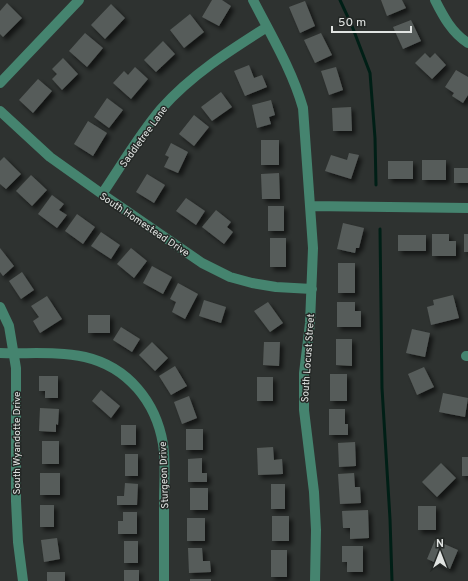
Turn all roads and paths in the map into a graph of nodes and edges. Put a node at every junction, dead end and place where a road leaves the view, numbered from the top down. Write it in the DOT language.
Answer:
graph roads {
  1 [pos="79,0"];
  2 [pos="254,0"];
  3 [pos="435,0"];
  4 [pos="267,27"];
  5 [pos="468,43"];
  6 [pos="0,83"];
  7 [pos="0,112"];
  8 [pos="102,194"];
  9 [pos="310,206"];
  10 [pos="468,208"];
  11 [pos="312,289"];
  12 [pos="0,307"];
  13 [pos="0,353"];
  14 [pos="14,354"];
  15 [pos="23,581"];
  16 [pos="164,581"];
  17 [pos="315,581"];
  1 -- 6 [label="street"];
  2 -- 4 [label="street, South Locust Street"];
  3 -- 5 [label="street"];
  4 -- 8 [label="street, Saddletree Lane"];
  4 -- 9 [label="street, South Locust Street"];
  7 -- 8 [label="street, South Homestead Drive"];
  8 -- 11 [label="street, South Homestead Drive"];
  9 -- 10 [label="street"];
  9 -- 11 [label="street, South Locust Street"];
  11 -- 17 [label="street, South Locust Street"];
  12 -- 14 [label="street, South Wyandotte Drive"];
  13 -- 14 [label="street, Sturgeon Drive"];
  14 -- 15 [label="street, South Wyandotte Drive"];
  14 -- 16 [label="street, Sturgeon Drive"];
}
